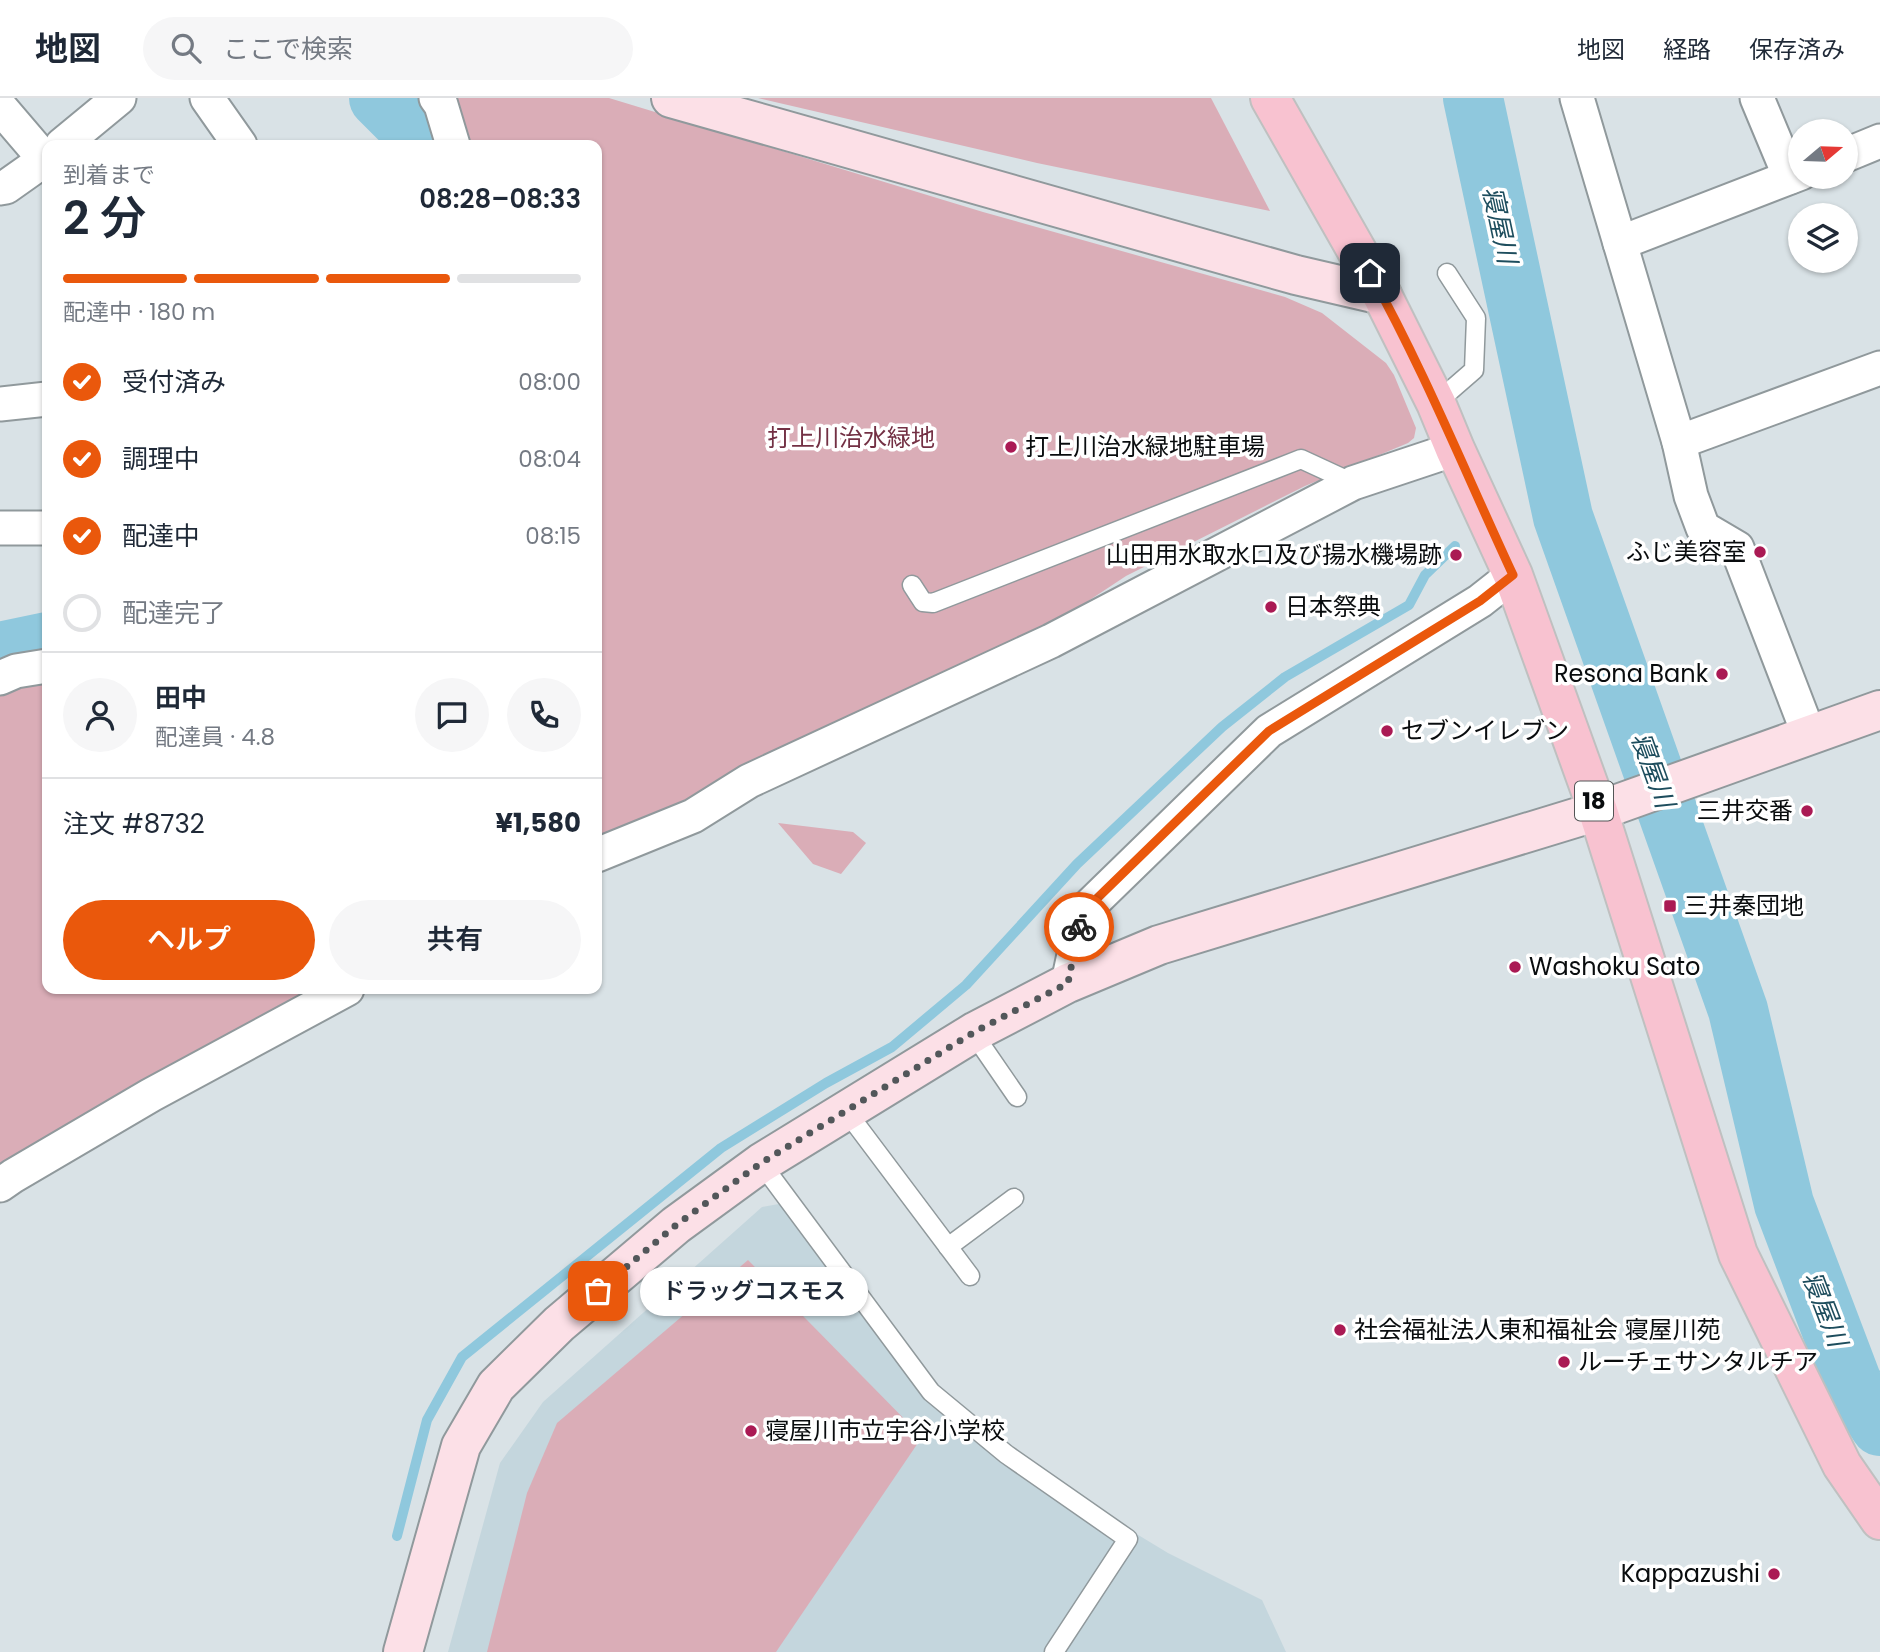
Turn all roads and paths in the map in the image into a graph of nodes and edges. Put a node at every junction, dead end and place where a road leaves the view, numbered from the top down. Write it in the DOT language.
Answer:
graph roads {
  1 [pos="119,98"];
  2 [pos="207,98"];
  3 [pos="436,98"];
  4 [pos="671,98"];
  5 [pos="1270,98"];
  6 [pos="1577,98"];
  7 [pos="1757,98"];
  8 [pos="0,107"];
  9 [pos="70,140"];
  10 [pos="236,140"];
  11 [pos="452,140"];
  12 [pos="1880,141"];
  13 [pos="42,147"];
  14 [pos="1858,150"];
  15 [pos="1788,159"];
  16 [pos="42,162"];
  17 [pos="1788,178"];
  18 [pos="0,188"];
  19 [pos="1620,243"];
  20 [pos="1447,274"];
  21 [pos="1382,295"];
  22 [pos="1880,368"];
  23 [pos="42,400"];
  24 [pos="1436,403"];
  25 [pos="0,404"];
  26 [pos="1679,442"];
  27 [pos="1455,449"];
  28 [pos="1353,484"];
  29 [pos="0,528"];
  30 [pos="42,528"];
  31 [pos="1513,575"];
  32 [pos="912,585"];
  33 [pos="42,667"];
  34 [pos="0,678"];
  35 [pos="1880,710"];
  36 [pos="1809,735"];
  37 [pos="1614,806"];
  38 [pos="602,853"];
  39 [pos="1068,983"];
  40 [pos="338,994"];
  41 [pos="973,1033"];
  42 [pos="1017,1097"];
  43 [pos="846,1111"];
  44 [pos="761,1163"];
  45 [pos="0,1185"];
  46 [pos="1014,1198"];
  47 [pos="948,1247"];
  48 [pos="970,1276"];
  49 [pos="1880,1520"];
  50 [pos="403,1652"];
  51 [pos="1054,1652"];
  1 -- 9 [label="street"];
  2 -- 10 [label="street"];
  3 -- 11 [label="street"];
  4 -- 21 [label="street"];
  5 -- 21 [label="main road, 18"];
  6 -- 19 [label="street"];
  7 -- 15 [label="street"];
  8 -- 13 [label="street"];
  12 -- 14 [label="street"];
  16 -- 18 [label="street"];
  17 -- 19 [label="street"];
  19 -- 26 [label="street"];
  20 -- 24 [label="lane"];
  21 -- 24 [label="main road, 18"];
  22 -- 26 [label="street"];
  23 -- 25 [label="street"];
  24 -- 27 [label="main road, 18"];
  26 -- 36 [label="street"];
  27 -- 28 [label="street"];
  27 -- 31 [label="main road, 18"];
  28 -- 32 [label="lane"];
  28 -- 38 [label="street"];
  29 -- 30 [label="street"];
  31 -- 37 [label="main road, 18"];
  31 -- 39 [label="street"];
  33 -- 34 [label="street"];
  35 -- 36 [label="street"];
  36 -- 37 [label="street"];
  37 -- 39 [label="street"];
  37 -- 49 [label="main road, 18"];
  39 -- 41 [label="street"];
  40 -- 45 [label="street"];
  41 -- 42 [label="lane"];
  41 -- 43 [label="street"];
  43 -- 44 [label="street"];
  43 -- 47 [label="lane"];
  44 -- 50 [label="street"];
  44 -- 51 [label="lane"];
  46 -- 47 [label="lane"];
  47 -- 48 [label="lane"];
}
